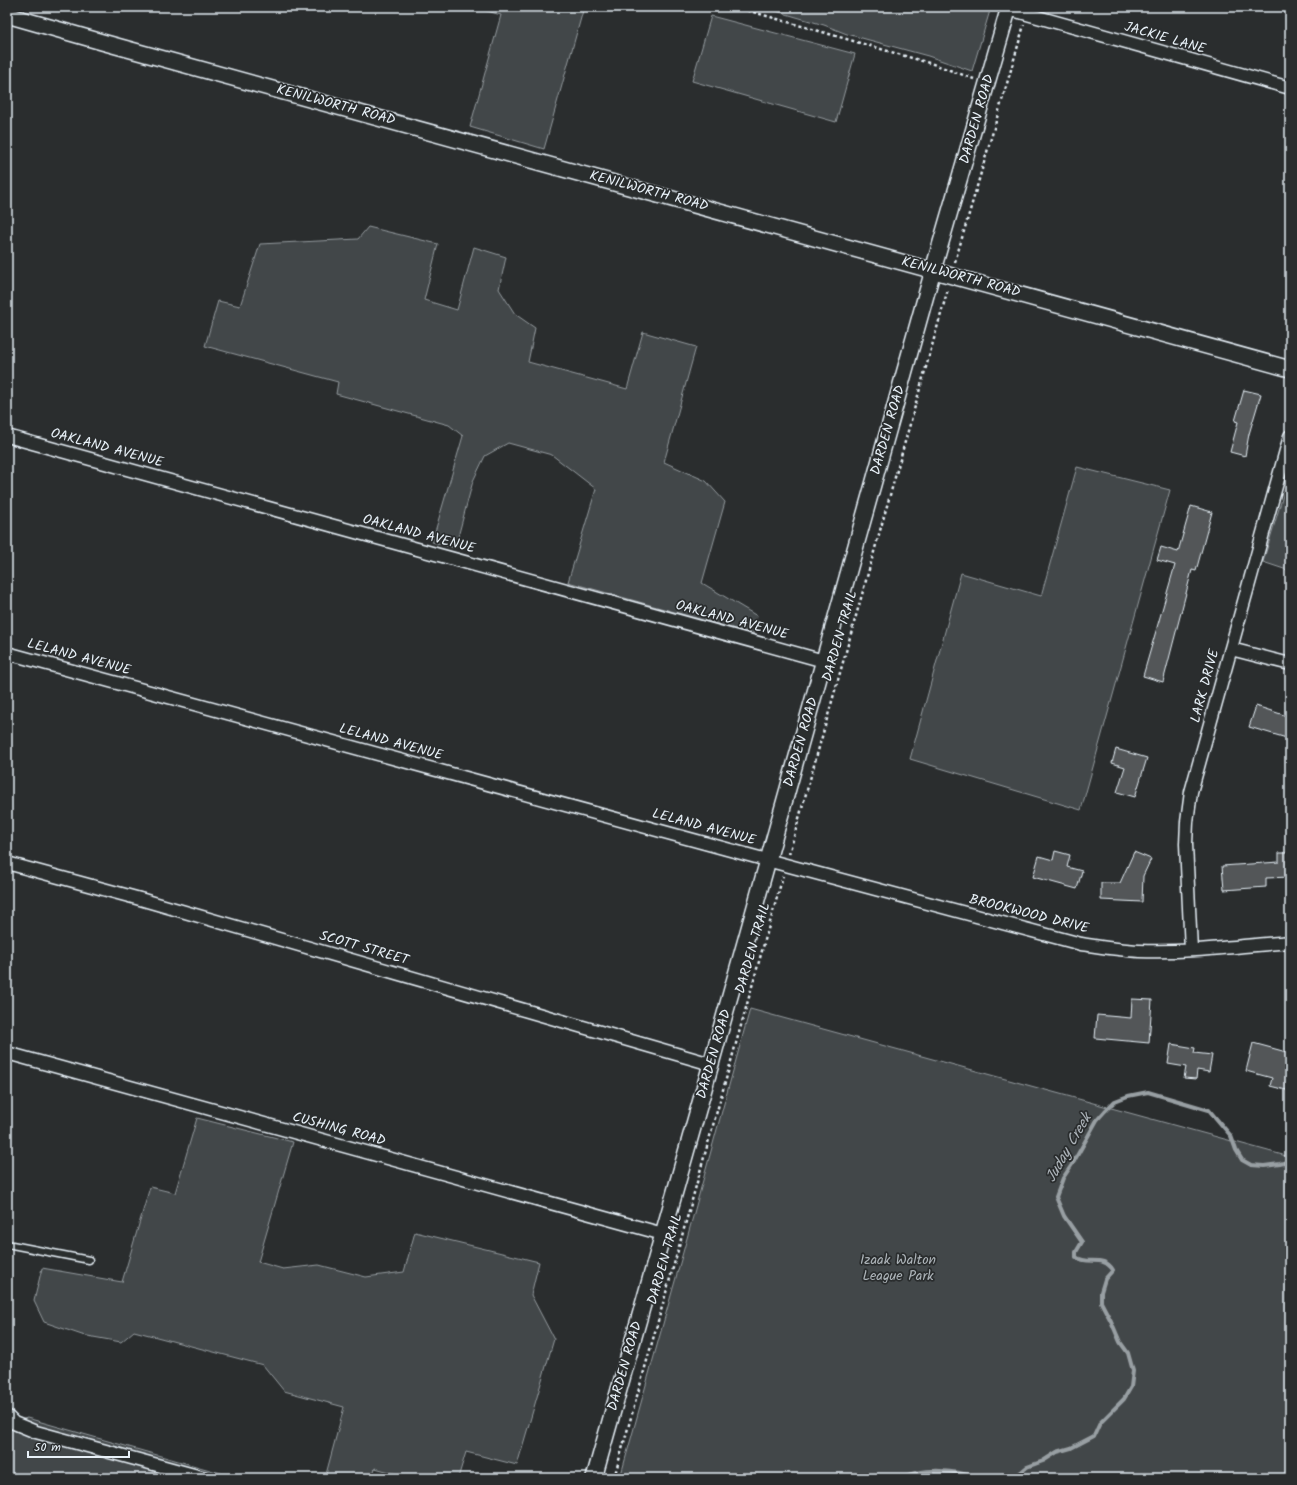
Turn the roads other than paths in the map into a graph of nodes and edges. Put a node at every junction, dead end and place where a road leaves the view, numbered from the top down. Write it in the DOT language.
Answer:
graph roads {
  1 [pos="1009,8"];
  2 [pos="7,14"];
  3 [pos="1290,88"];
  4 [pos="934,270"];
  5 [pos="1290,369"];
  6 [pos="7,436"];
  7 [pos="1290,436"];
  8 [pos="1231,649"];
  9 [pos="7,653"];
  10 [pos="824,661"];
  11 [pos="1290,664"];
  12 [pos="768,860"];
  13 [pos="7,863"];
  14 [pos="1290,942"];
  15 [pos="1191,950"];
  16 [pos="7,1053"];
  17 [pos="712,1064"];
  18 [pos="663,1234"];
  19 [pos="7,1244"];
  20 [pos="88,1260"];
  21 [pos="7,1416"];
  22 [pos="206,1478"];
  23 [pos="594,1478"];
  1 -- 3 [label="street, JACKIE LANE"];
  1 -- 4 [label="street, DARDEN ROAD"];
  2 -- 4 [label="street, KENILWORTH ROAD"];
  4 -- 5 [label="street, KENILWORTH ROAD"];
  4 -- 10 [label="street, DARDEN ROAD"];
  6 -- 10 [label="street, OAKLAND AVENUE"];
  7 -- 8 [label="street, LARK DRIVE"];
  8 -- 11 [label="street"];
  8 -- 15 [label="street, LARK DRIVE"];
  9 -- 12 [label="street, LELAND AVENUE"];
  10 -- 12 [label="street, DARDEN ROAD"];
  12 -- 15 [label="street, BROOKWOOD DRIVE"];
  12 -- 17 [label="street, DARDEN ROAD"];
  13 -- 17 [label="street, SCOTT STREET"];
  14 -- 15 [label="street, BROOKWOOD DRIVE"];
  16 -- 18 [label="street, CUSHING ROAD"];
  17 -- 18 [label="street, DARDEN ROAD"];
  18 -- 23 [label="street, DARDEN ROAD"];
  19 -- 20 [label="lane"];
  21 -- 22 [label="street"];
}
